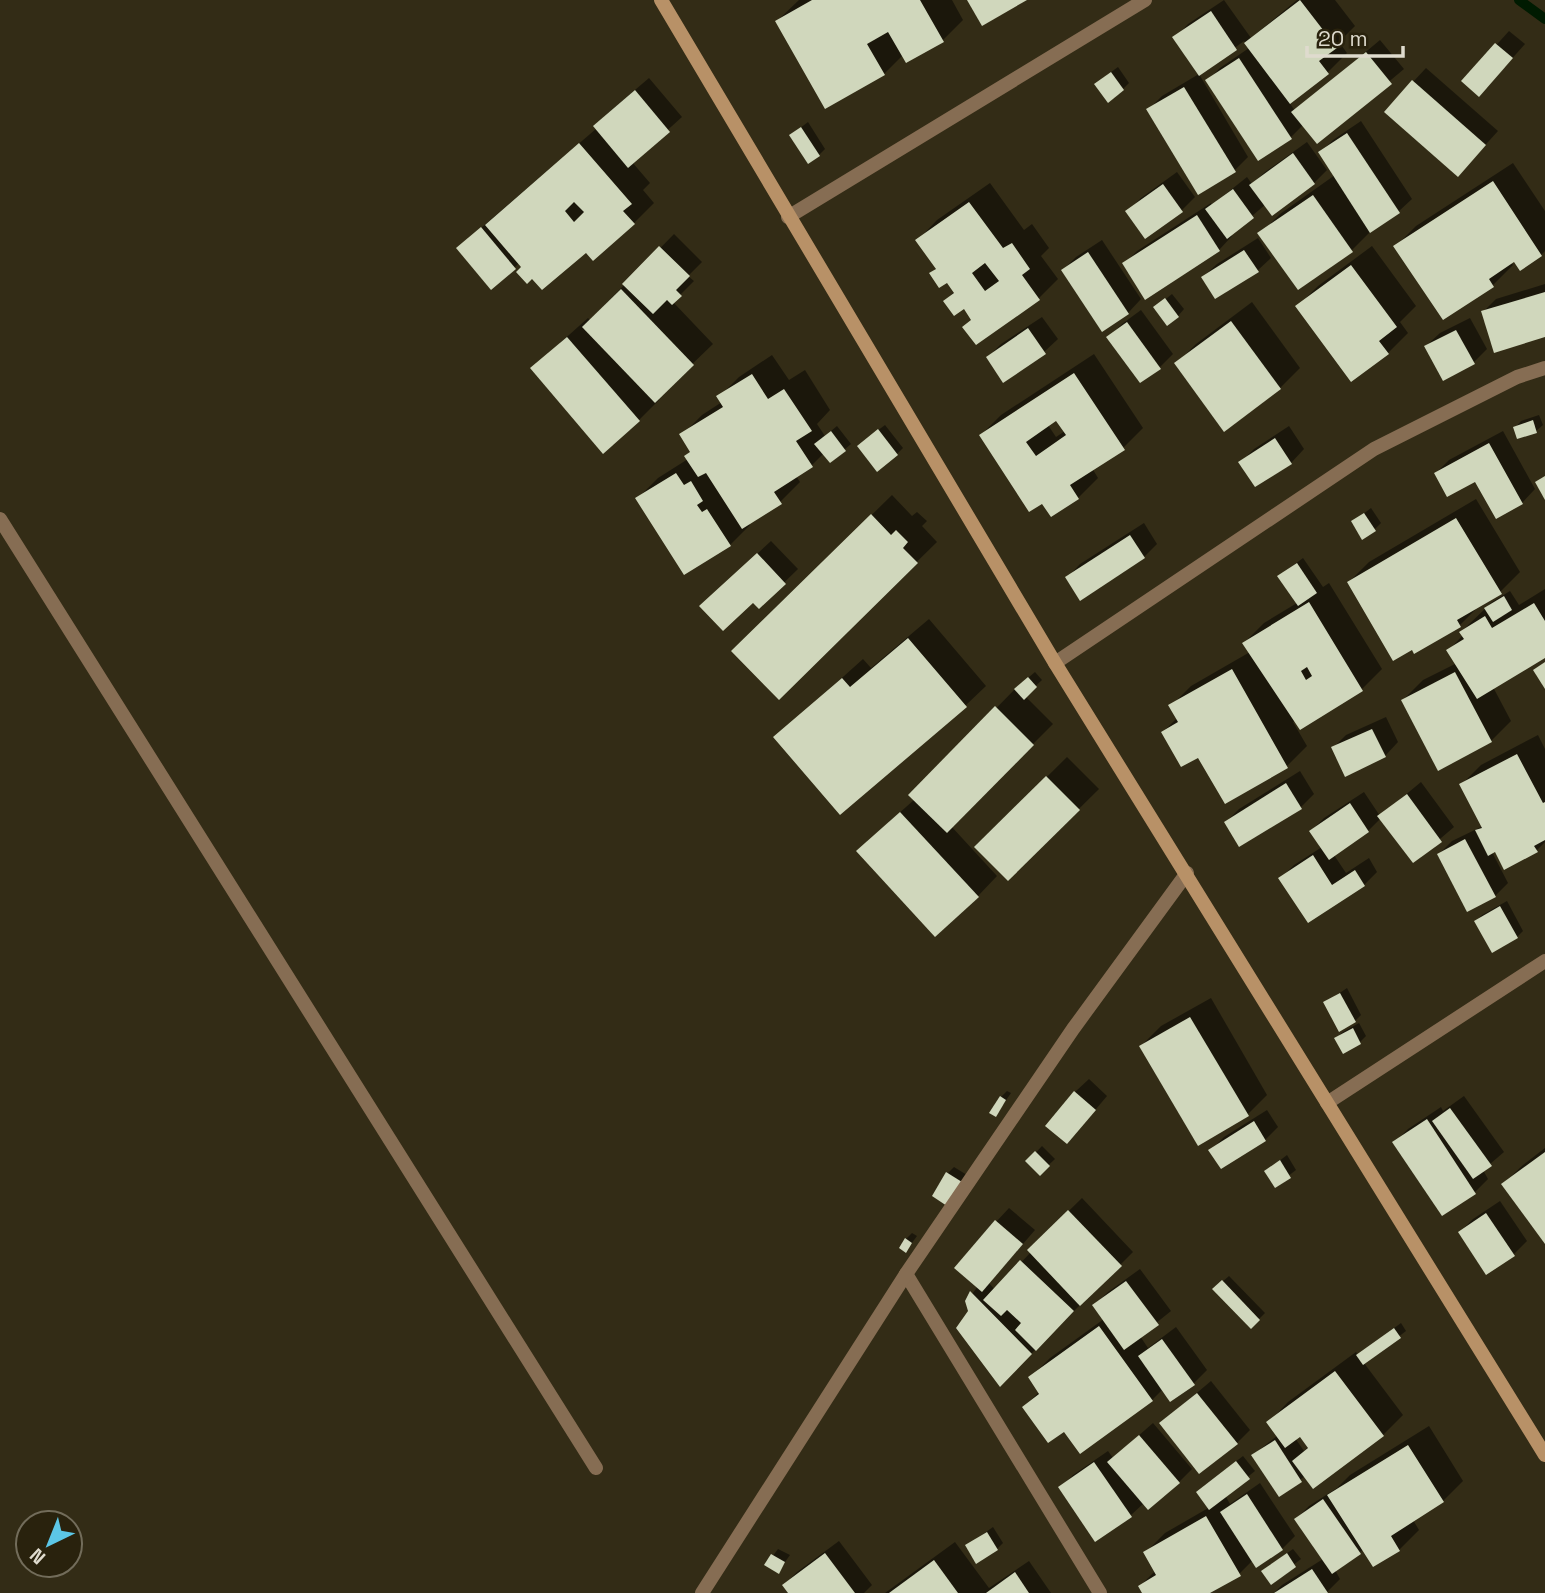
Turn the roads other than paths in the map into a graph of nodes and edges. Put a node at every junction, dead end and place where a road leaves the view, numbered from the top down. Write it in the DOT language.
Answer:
graph roads {
  1 [pos="661,0"];
  2 [pos="1145,0"];
  3 [pos="788,218"];
  4 [pos="1545,368"];
  5 [pos="0,519"];
  6 [pos="1055,663"];
  7 [pos="1187,873"];
  8 [pos="1545,961"];
  9 [pos="1327,1103"];
  10 [pos="906,1274"];
  11 [pos="1545,1455"];
  12 [pos="596,1468"];
  13 [pos="702,1593"];
  14 [pos="1100,1593"];
  1 -- 3 [label="street"];
  2 -- 3 [label="street"];
  3 -- 6 [label="street"];
  4 -- 6 [label="street"];
  5 -- 12 [label="street"];
  6 -- 7 [label="street"];
  7 -- 9 [label="street"];
  7 -- 10 [label="street"];
  8 -- 9 [label="street"];
  9 -- 11 [label="street"];
  10 -- 13 [label="street"];
  10 -- 14 [label="street"];
}
